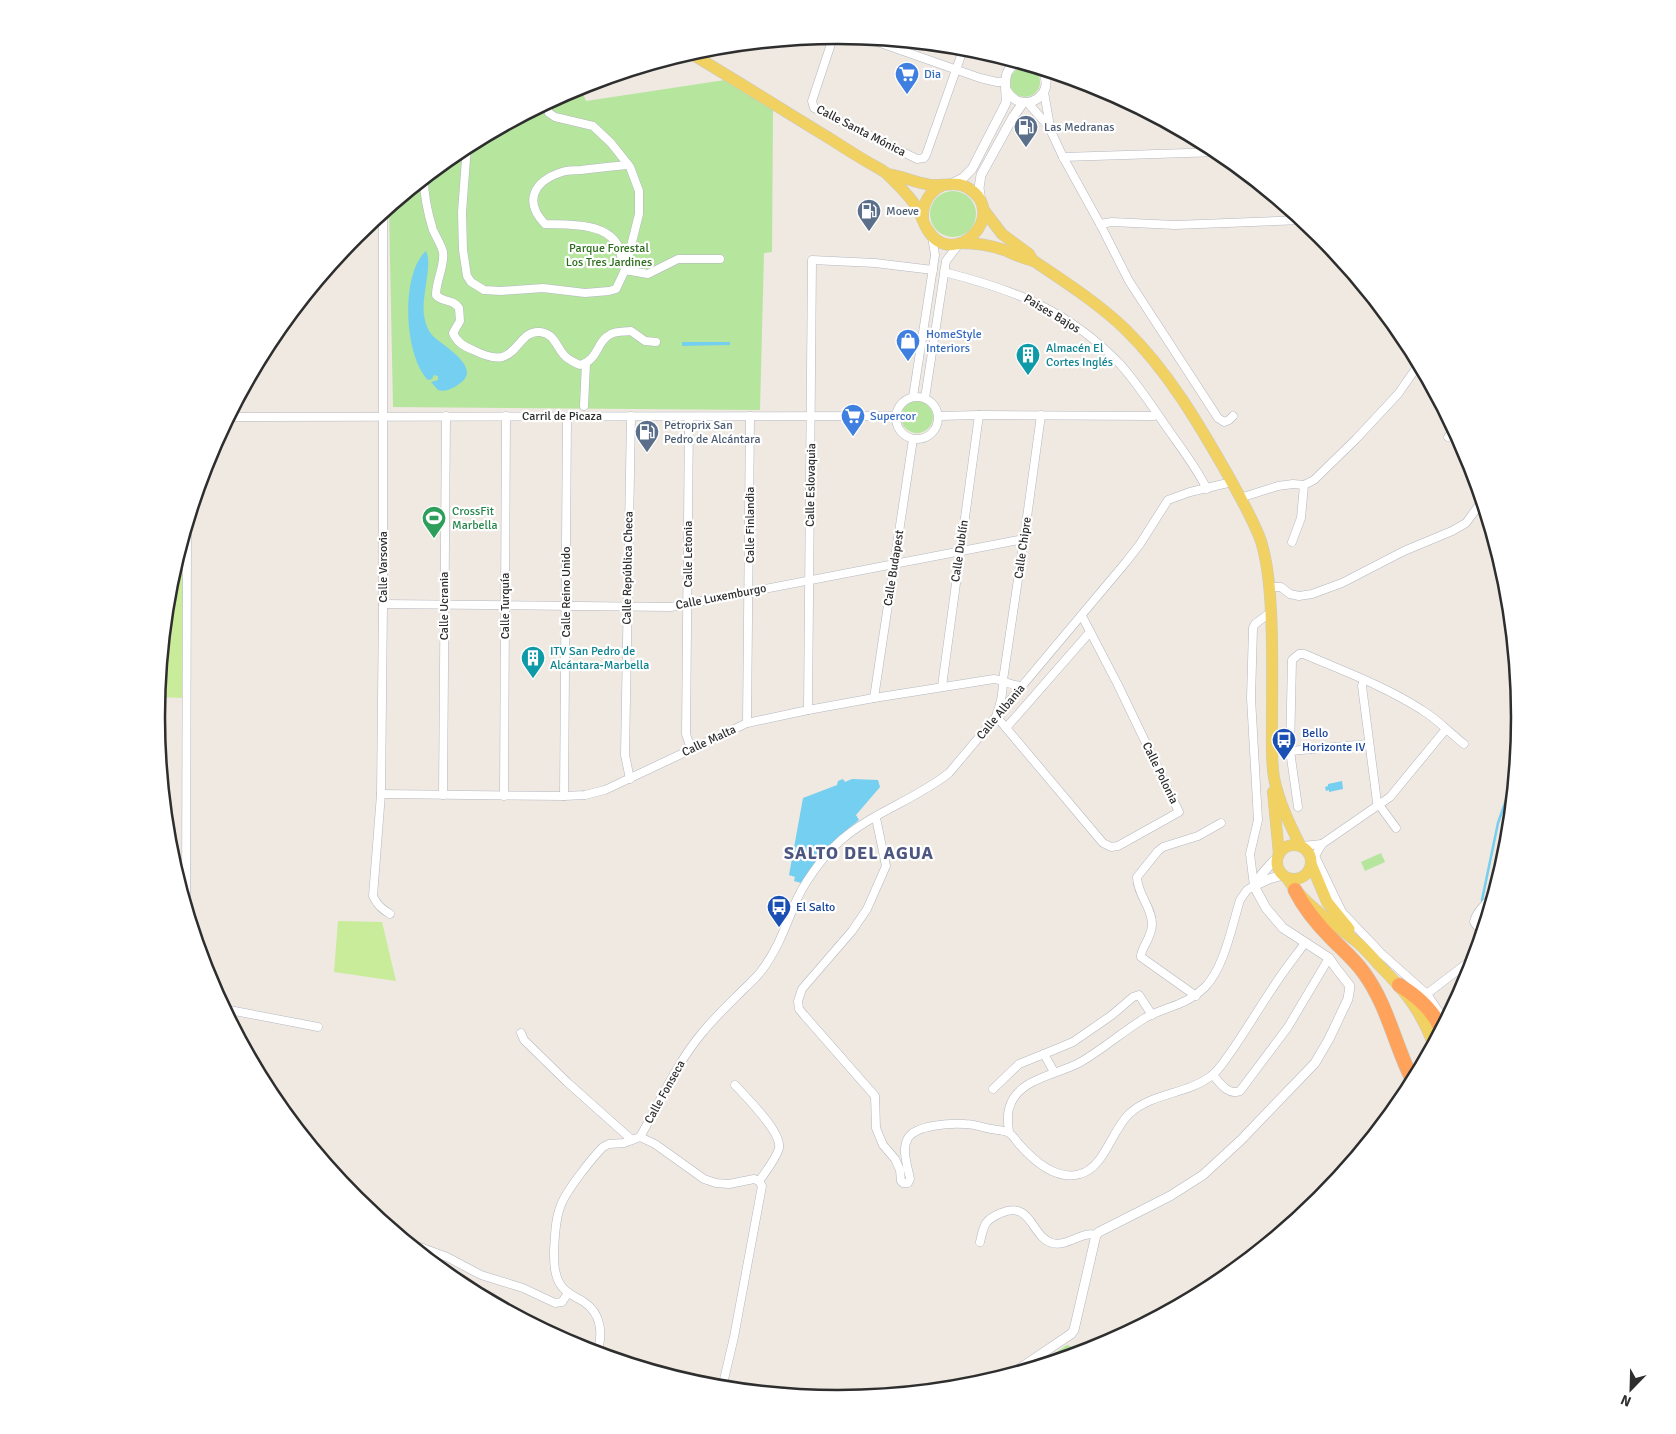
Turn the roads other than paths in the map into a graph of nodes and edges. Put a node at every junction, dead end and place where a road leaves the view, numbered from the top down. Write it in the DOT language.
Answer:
graph roads {
  1 [pos="831,44"];
  2 [pos="887,46"];
  3 [pos="961,56"];
  4 [pos="699,59"];
  5 [pos="1011,67"];
  6 [pos="956,70"];
  7 [pos="1044,76"];
  8 [pos="1005,82"];
  9 [pos="1007,91"];
  10 [pos="1044,92"];
  11 [pos="1025,103"];
  12 [pos="548,109"];
  13 [pos="1048,128"];
  14 [pos="1205,152"];
  15 [pos="466,156"];
  16 [pos="1063,157"];
  17 [pos="628,164"];
  18 [pos="887,174"];
  19 [pos="947,185"];
  20 [pos="424,186"];
  21 [pos="982,206"];
  22 [pos="923,220"];
  23 [pos="1292,220"];
  24 [pos="383,221"];
  25 [pos="1100,224"];
  26 [pos="932,236"];
  27 [pos="960,243"];
  28 [pos="720,258"];
  29 [pos="1034,261"];
  30 [pos="625,270"];
  31 [pos="933,270"];
  32 [pos="944,272"];
  33 [pos="656,342"];
  34 [pos="586,363"];
  35 [pos="1415,370"];
  36 [pos="914,397"];
  37 [pos="925,398"];
  38 [pos="584,406"];
  39 [pos="1157,414"];
  40 [pos="979,415"];
  41 [pos="1041,415"];
  42 [pos="446,416"];
  43 [pos="506,416"];
  44 [pos="631,416"];
  45 [pos="750,416"];
  46 [pos="811,416"];
  47 [pos="895,416"];
  48 [pos="939,416"];
  49 [pos="1233,416"];
  50 [pos="235,417"];
  51 [pos="382,417"];
  52 [pos="567,417"];
  53 [pos="689,417"];
  54 [pos="913,439"];
  55 [pos="1232,482"];
  56 [pos="1304,485"];
  57 [pos="1207,489"];
  58 [pos="1240,498"];
  59 [pos="1478,507"];
  60 [pos="1024,539"];
  61 [pos="1292,542"];
  62 [pos="187,548"];
  63 [pos="960,550"];
  64 [pos="894,565"];
  65 [pos="810,579"];
  66 [pos="1270,587"];
  67 [pos="749,592"];
  68 [pos="383,604"];
  69 [pos="688,604"];
  70 [pos="444,605"];
  71 [pos="505,606"];
  72 [pos="566,606"];
  73 [pos="627,606"];
  74 [pos="1271,612"];
  75 [pos="1082,616"];
  76 [pos="1090,632"];
  77 [pos="1003,680"];
  78 [pos="1364,680"];
  79 [pos="942,686"];
  80 [pos="1022,686"];
  81 [pos="874,698"];
  82 [pos="808,710"];
  83 [pos="996,716"];
  84 [pos="747,724"];
  85 [pos="1006,728"];
  86 [pos="1446,729"];
  87 [pos="1368,744"];
  88 [pos="1464,744"];
  89 [pos="691,749"];
  90 [pos="1290,751"];
  91 [pos="1274,777"];
  92 [pos="630,778"];
  93 [pos="381,794"];
  94 [pos="443,795"];
  95 [pos="504,796"];
  96 [pos="564,796"];
  97 [pos="1380,805"];
  98 [pos="1298,807"];
  99 [pos="876,818"];
  100 [pos="1221,823"];
  101 [pos="1396,828"];
  102 [pos="1322,844"];
  103 [pos="1301,846"];
  104 [pos="1278,855"];
  105 [pos="1313,861"];
  106 [pos="186,876"];
  107 [pos="1285,877"];
  108 [pos="186,882"];
  109 [pos="1254,886"];
  110 [pos="1295,890"];
  111 [pos="1483,907"];
  112 [pos="390,914"];
  113 [pos="1478,927"];
  114 [pos="1305,943"];
  115 [pos="1358,943"];
  116 [pos="775,950"];
  117 [pos="1329,958"];
  118 [pos="1463,966"];
  119 [pos="1399,985"];
  120 [pos="1196,996"];
  121 [pos="1423,997"];
  122 [pos="232,1010"];
  123 [pos="1152,1015"];
  124 [pos="1441,1017"];
  125 [pos="1438,1023"];
  126 [pos="318,1028"];
  127 [pos="521,1033"];
  128 [pos="1431,1036"];
  129 [pos="1044,1054"];
  130 [pos="1054,1072"];
  131 [pos="1410,1072"];
  132 [pos="1213,1075"];
  133 [pos="735,1085"];
  134 [pos="993,1089"];
  135 [pos="1009,1132"];
  136 [pos="640,1137"];
  137 [pos="632,1140"];
  138 [pos="759,1181"];
  139 [pos="1096,1235"];
  140 [pos="980,1242"];
  141 [pos="426,1249"];
  142 [pos="568,1293"];
  143 [pos="599,1346"];
  144 [pos="1029,1362"];
  145 [pos="724,1380"];
  1 -- 6 [label="street, Calle Santa Mónica"];
  2 -- 6 [label="street"];
  3 -- 6 [label="street"];
  4 -- 18 [label="main road"];
  5 -- 8 [label="street"];
  6 -- 8 [label="street"];
  7 -- 10 [label="street"];
  8 -- 9 [label="street"];
  9 -- 11 [label="street"];
  9 -- 19 [label="street"];
  10 -- 11 [label="street"];
  10 -- 13 [label="street"];
  11 -- 13 [label="street"];
  11 -- 21 [label="street"];
  12 -- 17 [label="street"];
  13 -- 16 [label="street"];
  14 -- 16 [label="street"];
  15 -- 30 [label="street"];
  16 -- 25 [label="street"];
  17 -- 30 [label="street"];
  17 -- 30 [label="street"];
  18 -- 19 [label="main road"];
  18 -- 22 [label="main road"];
  19 -- 21 [label="main road"];
  19 -- 22 [label="main road"];
  20 -- 34 [label="street"];
  21 -- 27 [label="main road"];
  21 -- 29 [label="main road"];
  22 -- 26 [label="main road"];
  23 -- 25 [label="street"];
  24 -- 51 [label="street, Calle Varsovia"];
  25 -- 49 [label="street"];
  26 -- 27 [label="main road"];
  26 -- 31 [label="street"];
  27 -- 29 [label="main road"];
  27 -- 32 [label="street"];
  28 -- 30 [label="street"];
  29 -- 55 [label="main road"];
  31 -- 36 [label="street"];
  31 -- 46 [label="street, Calle Eslovaquia"];
  32 -- 37 [label="street"];
  32 -- 39 [label="street, Paises Bajos"];
  33 -- 34 [label="street"];
  34 -- 38 [label="street"];
  35 -- 56 [label="street"];
  36 -- 37 [label="street"];
  36 -- 47 [label="street"];
  37 -- 48 [label="street"];
  39 -- 41 [label="street"];
  39 -- 57 [label="street, Paises Bajos"];
  40 -- 41 [label="street"];
  40 -- 48 [label="street"];
  40 -- 63 [label="street, Calle Dublín"];
  41 -- 60 [label="street, Calle Chipre"];
  42 -- 43 [label="street, Carril de Picaza"];
  42 -- 51 [label="street, Carril de Picaza"];
  42 -- 70 [label="street, Calle Ucrania"];
  43 -- 52 [label="street, Carril de Picaza"];
  43 -- 71 [label="street, Calle Turquía"];
  44 -- 52 [label="street, Carril de Picaza"];
  44 -- 53 [label="street, Carril de Picaza"];
  44 -- 73 [label="street, Calle República Checa"];
  45 -- 46 [label="street, Carril de Picaza"];
  45 -- 53 [label="street, Carril de Picaza"];
  45 -- 67 [label="street, Calle Finlandia"];
  46 -- 47 [label="street, Carril de Picaza"];
  46 -- 65 [label="street, Calle Eslovaquia"];
  47 -- 54 [label="street"];
  48 -- 54 [label="street"];
  50 -- 51 [label="street, Carril de Picaza"];
  51 -- 68 [label="street, Calle Varsovia"];
  52 -- 72 [label="street, Calle Reino Unido"];
  53 -- 69 [label="street, Calle Letonia"];
  54 -- 64 [label="street, Calle Budapest"];
  55 -- 57 [label="street, Calle Albania"];
  55 -- 58 [label="main road"];
  56 -- 58 [label="street"];
  56 -- 61 [label="street"];
  57 -- 75 [label="street, Calle Albania"];
  58 -- 66 [label="main road"];
  59 -- 66 [label="street"];
  60 -- 63 [label="street, Calle Luxemburgo"];
  60 -- 77 [label="street, Calle Chipre"];
  62 -- 106 [label="street"];
  63 -- 64 [label="street, Calle Luxemburgo"];
  63 -- 79 [label="street, Calle Dublín"];
  64 -- 65 [label="street, Calle Luxemburgo"];
  64 -- 81 [label="street, Calle Budapest"];
  65 -- 67 [label="street, Calle Luxemburgo"];
  65 -- 82 [label="street, Calle Eslovaquia"];
  66 -- 74 [label="main road"];
  67 -- 69 [label="street, Calle Luxemburgo"];
  67 -- 84 [label="street, Calle Finlandia"];
  68 -- 70 [label="street, Calle Luxemburgo"];
  68 -- 93 [label="street, Calle Varsovia"];
  69 -- 73 [label="street, Calle Luxemburgo"];
  69 -- 89 [label="street, Calle Letonia"];
  70 -- 71 [label="street, Calle Luxemburgo"];
  70 -- 94 [label="street, Calle Ucrania"];
  71 -- 72 [label="street, Calle Luxemburgo"];
  71 -- 95 [label="street, Calle Turquía"];
  72 -- 73 [label="street, Calle Luxemburgo"];
  72 -- 96 [label="street, Calle Reino Unido"];
  73 -- 92 [label="street, Calle República Checa"];
  74 -- 91 [label="main road"];
  74 -- 109 [label="street"];
  75 -- 76 [label="street, Calle Polonia"];
  75 -- 80 [label="street, Calle Albania"];
  76 -- 85 [label="street"];
  76 -- 85 [label="street, Calle Polonia"];
  77 -- 79 [label="street, Calle Malta"];
  77 -- 80 [label="street"];
  77 -- 83 [label="street"];
  78 -- 86 [label="street"];
  78 -- 87 [label="street"];
  78 -- 90 [label="street"];
  79 -- 81 [label="street, Calle Malta"];
  80 -- 83 [label="street, Calle Albania"];
  81 -- 82 [label="street, Calle Malta"];
  82 -- 84 [label="street, Calle Malta"];
  83 -- 85 [label="street, Calle Polonia"];
  83 -- 99 [label="street, Calle Albania"];
  84 -- 89 [label="street, Calle Malta"];
  86 -- 88 [label="street"];
  86 -- 97 [label="street"];
  87 -- 90 [label="street"];
  87 -- 97 [label="street"];
  89 -- 92 [label="street, Calle Malta"];
  90 -- 98 [label="street"];
  91 -- 103 [label="main road"];
  91 -- 104 [label="main road"];
  92 -- 96 [label="street, Calle Malta"];
  93 -- 94 [label="street, Calle Malta"];
  93 -- 112 [label="street, Calle Varsovia"];
  94 -- 95 [label="street, Calle Malta"];
  95 -- 96 [label="street, Calle Malta"];
  97 -- 101 [label="street"];
  97 -- 102 [label="street"];
  99 -- 116 [label="street, Calle Albania"];
  99 -- 135 [label="street"];
  100 -- 120 [label="street"];
  102 -- 103 [label="street"];
  102 -- 105 [label="street"];
  103 -- 104 [label="main road"];
  103 -- 105 [label="main road"];
  104 -- 107 [label="main road"];
  104 -- 109 [label="street"];
  105 -- 107 [label="main road"];
  105 -- 115 [label="main road"];
  105 -- 121 [label="street"];
  106 -- 108 [label="street"];
  107 -- 109 [label="street"];
  107 -- 110 [label="main road"];
  109 -- 114 [label="street"];
  109 -- 120 [label="street"];
  110 -- 115 [label="main road"];
  110 -- 131 [label="highway"];
  111 -- 113 [label="street"];
  114 -- 117 [label="street"];
  114 -- 132 [label="street"];
  115 -- 119 [label="main road"];
  116 -- 136 [label="street, Calle Fonseca"];
  117 -- 132 [label="street"];
  117 -- 139 [label="street"];
  118 -- 121 [label="street"];
  119 -- 121 [label="highway"];
  119 -- 128 [label="main road"];
  120 -- 123 [label="street"];
  121 -- 124 [label="street"];
  121 -- 125 [label="highway"];
  122 -- 126 [label="street"];
  123 -- 129 [label="street"];
  123 -- 130 [label="street"];
  127 -- 137 [label="street"];
  129 -- 130 [label="street"];
  129 -- 134 [label="street"];
  130 -- 135 [label="street"];
  132 -- 135 [label="street"];
  133 -- 138 [label="street"];
  136 -- 137 [label="street, Calle Fonseca"];
  136 -- 138 [label="street"];
  137 -- 142 [label="street, Calle Fonseca"];
  138 -- 145 [label="street"];
  139 -- 140 [label="street"];
  139 -- 144 [label="street"];
  141 -- 142 [label="street"];
  142 -- 143 [label="street, Calle Fonseca"];
}
